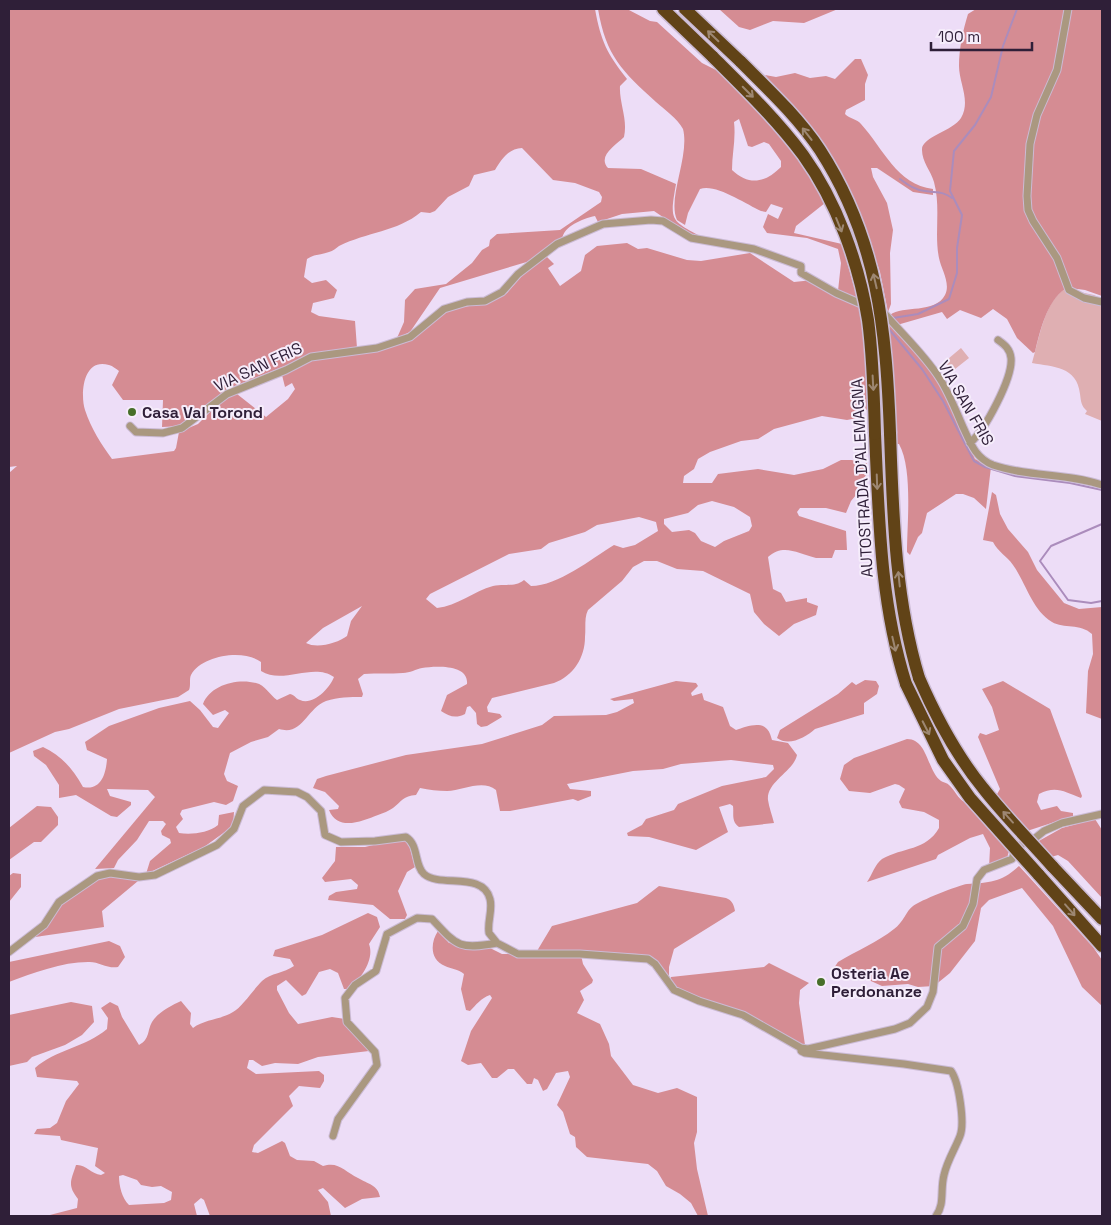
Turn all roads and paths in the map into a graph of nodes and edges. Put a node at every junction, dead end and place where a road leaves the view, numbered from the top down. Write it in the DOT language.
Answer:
graph roads {
  1 [pos="663,9"];
  2 [pos="685,9"];
  3 [pos="1068,9"];
  4 [pos="1102,302"];
  5 [pos="998,340"];
  6 [pos="130,426"];
  7 [pos="970,443"];
  8 [pos="1098,485"];
  9 [pos="1102,814"];
  10 [pos="1102,919"];
  11 [pos="497,943"];
  12 [pos="1102,946"];
  13 [pos="9,952"];
  14 [pos="800,1048"];
  15 [pos="333,1136"];
  16 [pos="936,1216"];
  1 -- 12 [label="highway, AUTOSTRADA D'ALEMAGNA, one-way, bridge"];
  10 -- 2 [label="highway, AUTOSTRADA D'ALEMAGNA, one-way, bridge"];
  3 -- 4 [label="street"];
  5 -- 7 [label="street"];
  6 -- 7 [label="street, VIA SAN FRIS"];
  7 -- 8 [label="street, VIA SAN FRIS"];
  9 -- 14 [label="street"];
  11 -- 13 [label="street"];
  11 -- 14 [label="street"];
  11 -- 15 [label="street"];
  14 -- 16 [label="street"];
}
